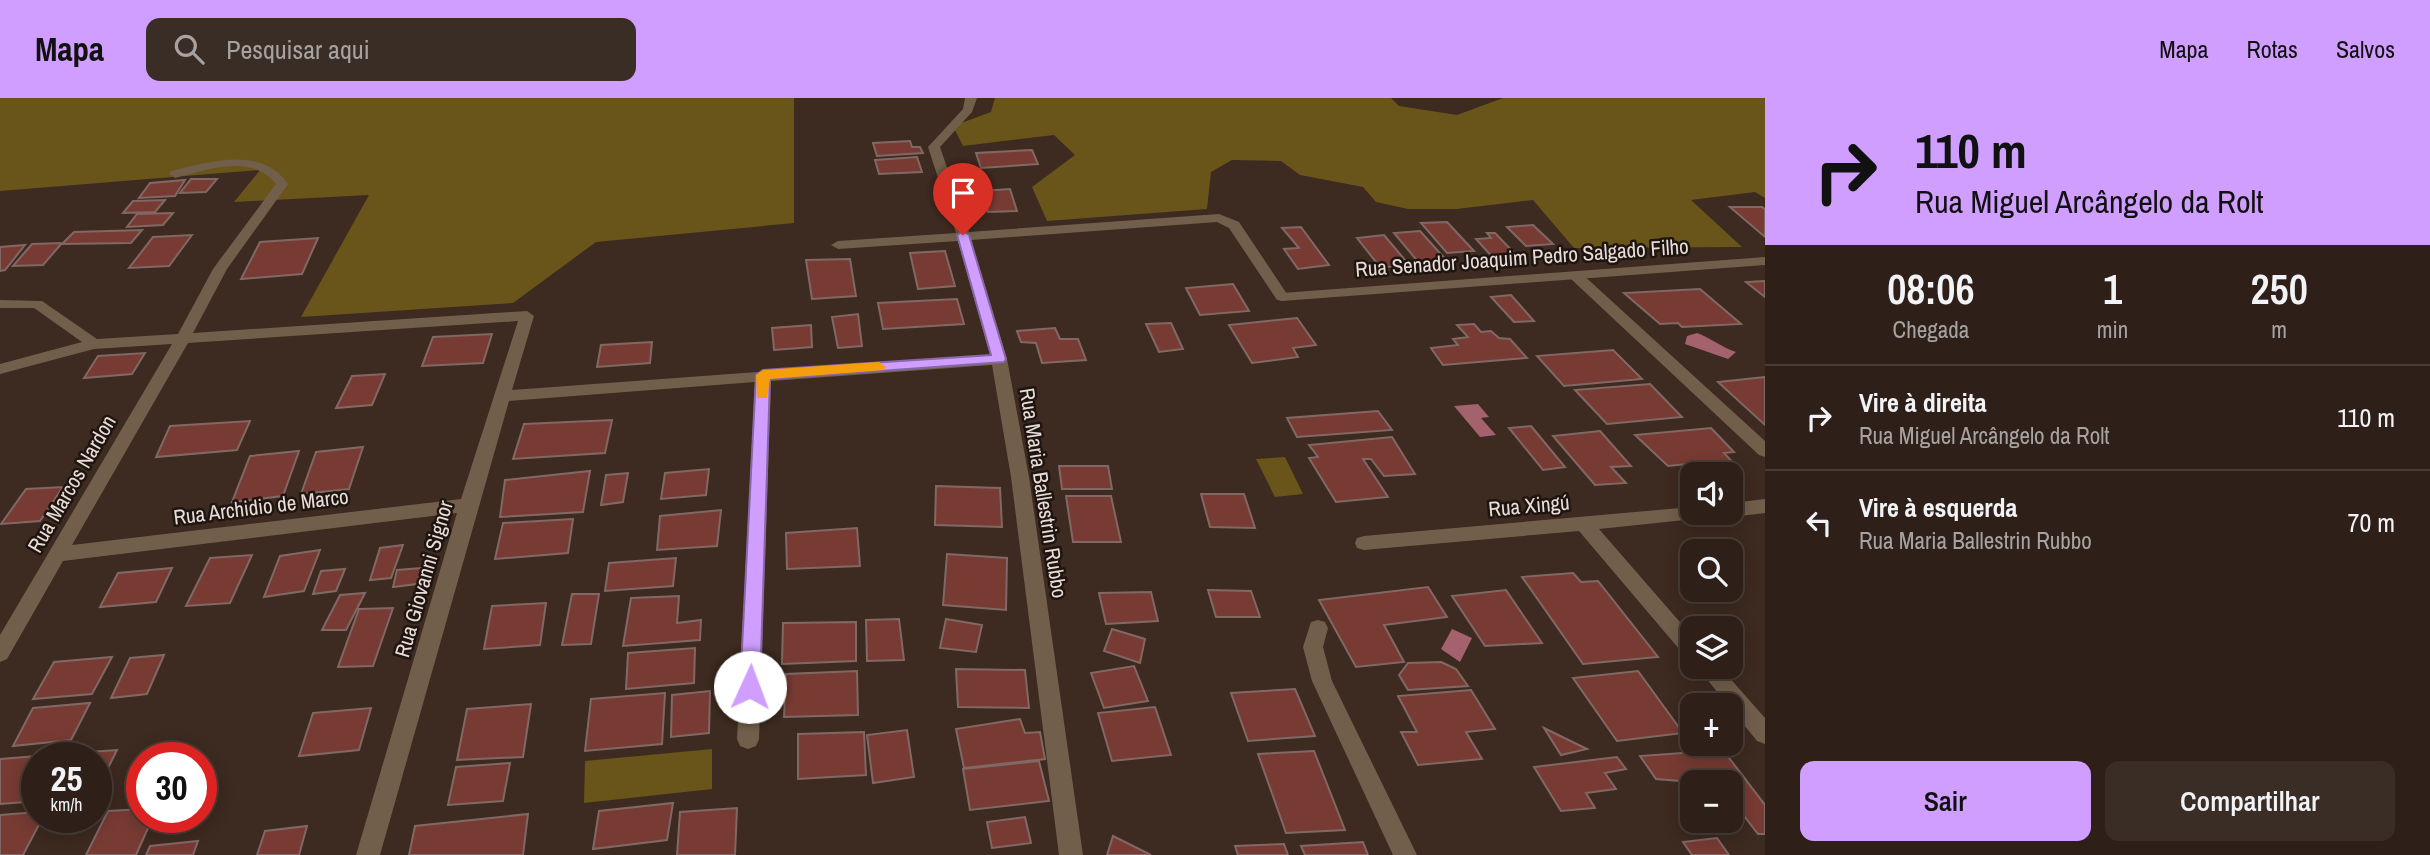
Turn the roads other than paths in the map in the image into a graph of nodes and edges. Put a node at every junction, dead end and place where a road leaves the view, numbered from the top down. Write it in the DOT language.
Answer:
graph roads {
  1 [pos="971,98"];
  2 [pos="175,174"];
  3 [pos="963,235"];
  4 [pos="838,245"];
  5 [pos="1765,261"];
  6 [pos="1576,276"];
  7 [pos="0,304"];
  8 [pos="183,338"];
  9 [pos="94,344"];
  10 [pos="999,359"];
  11 [pos="0,369"];
  12 [pos="763,375"];
  13 [pos="502,396"];
  14 [pos="1765,451"];
  15 [pos="468,505"];
  16 [pos="1765,506"];
  17 [pos="1743,509"];
  18 [pos="1680,515"];
  19 [pos="1584,524"];
  20 [pos="1364,543"];
  21 [pos="59,554"];
  22 [pos="1318,628"];
  23 [pos="1680,636"];
  24 [pos="0,653"];
  25 [pos="1717,679"];
  26 [pos="1765,734"];
  27 [pos="748,739"];
  28 [pos="368,855"];
  29 [pos="1072,855"];
  30 [pos="1405,855"];
  1 -- 3 [label="street, Rua Maria Ballestrin Rubbo"];
  2 -- 8 [label="street, Rua Marcos Nardon"];
  3 -- 4 [label="street"];
  3 -- 6 [label="street, Rua Senador Joaquim Pedro Salgado Filho"];
  3 -- 10 [label="street, Rua Maria Ballestrin Rubbo"];
  5 -- 6 [label="street, Rua Senador Joaquim Pedro Salgado Filho"];
  6 -- 14 [label="street"];
  7 -- 9 [label="street"];
  8 -- 9 [label="street"];
  8 -- 13 [label="street, Rua Giovanni Signor"];
  8 -- 21 [label="street, Rua Marcos Nardon"];
  9 -- 11 [label="street"];
  10 -- 12 [label="street"];
  10 -- 29 [label="street, Rua Maria Ballestrin Rubbo"];
  12 -- 13 [label="street"];
  12 -- 27 [label="street"];
  13 -- 15 [label="street, Rua Giovanni Signor"];
  15 -- 21 [label="street, Rua Archidio de Marco"];
  15 -- 28 [label="street, Rua Giovanni Signor"];
  16 -- 17 [label="street"];
  18 -- 19 [label="street, Rua Xingú"];
  19 -- 20 [label="street, Rua Xingú"];
  19 -- 23 [label="street"];
  21 -- 24 [label="street, Rua Marcos Nardon"];
  22 -- 30 [label="street"];
  25 -- 26 [label="street"];
}
